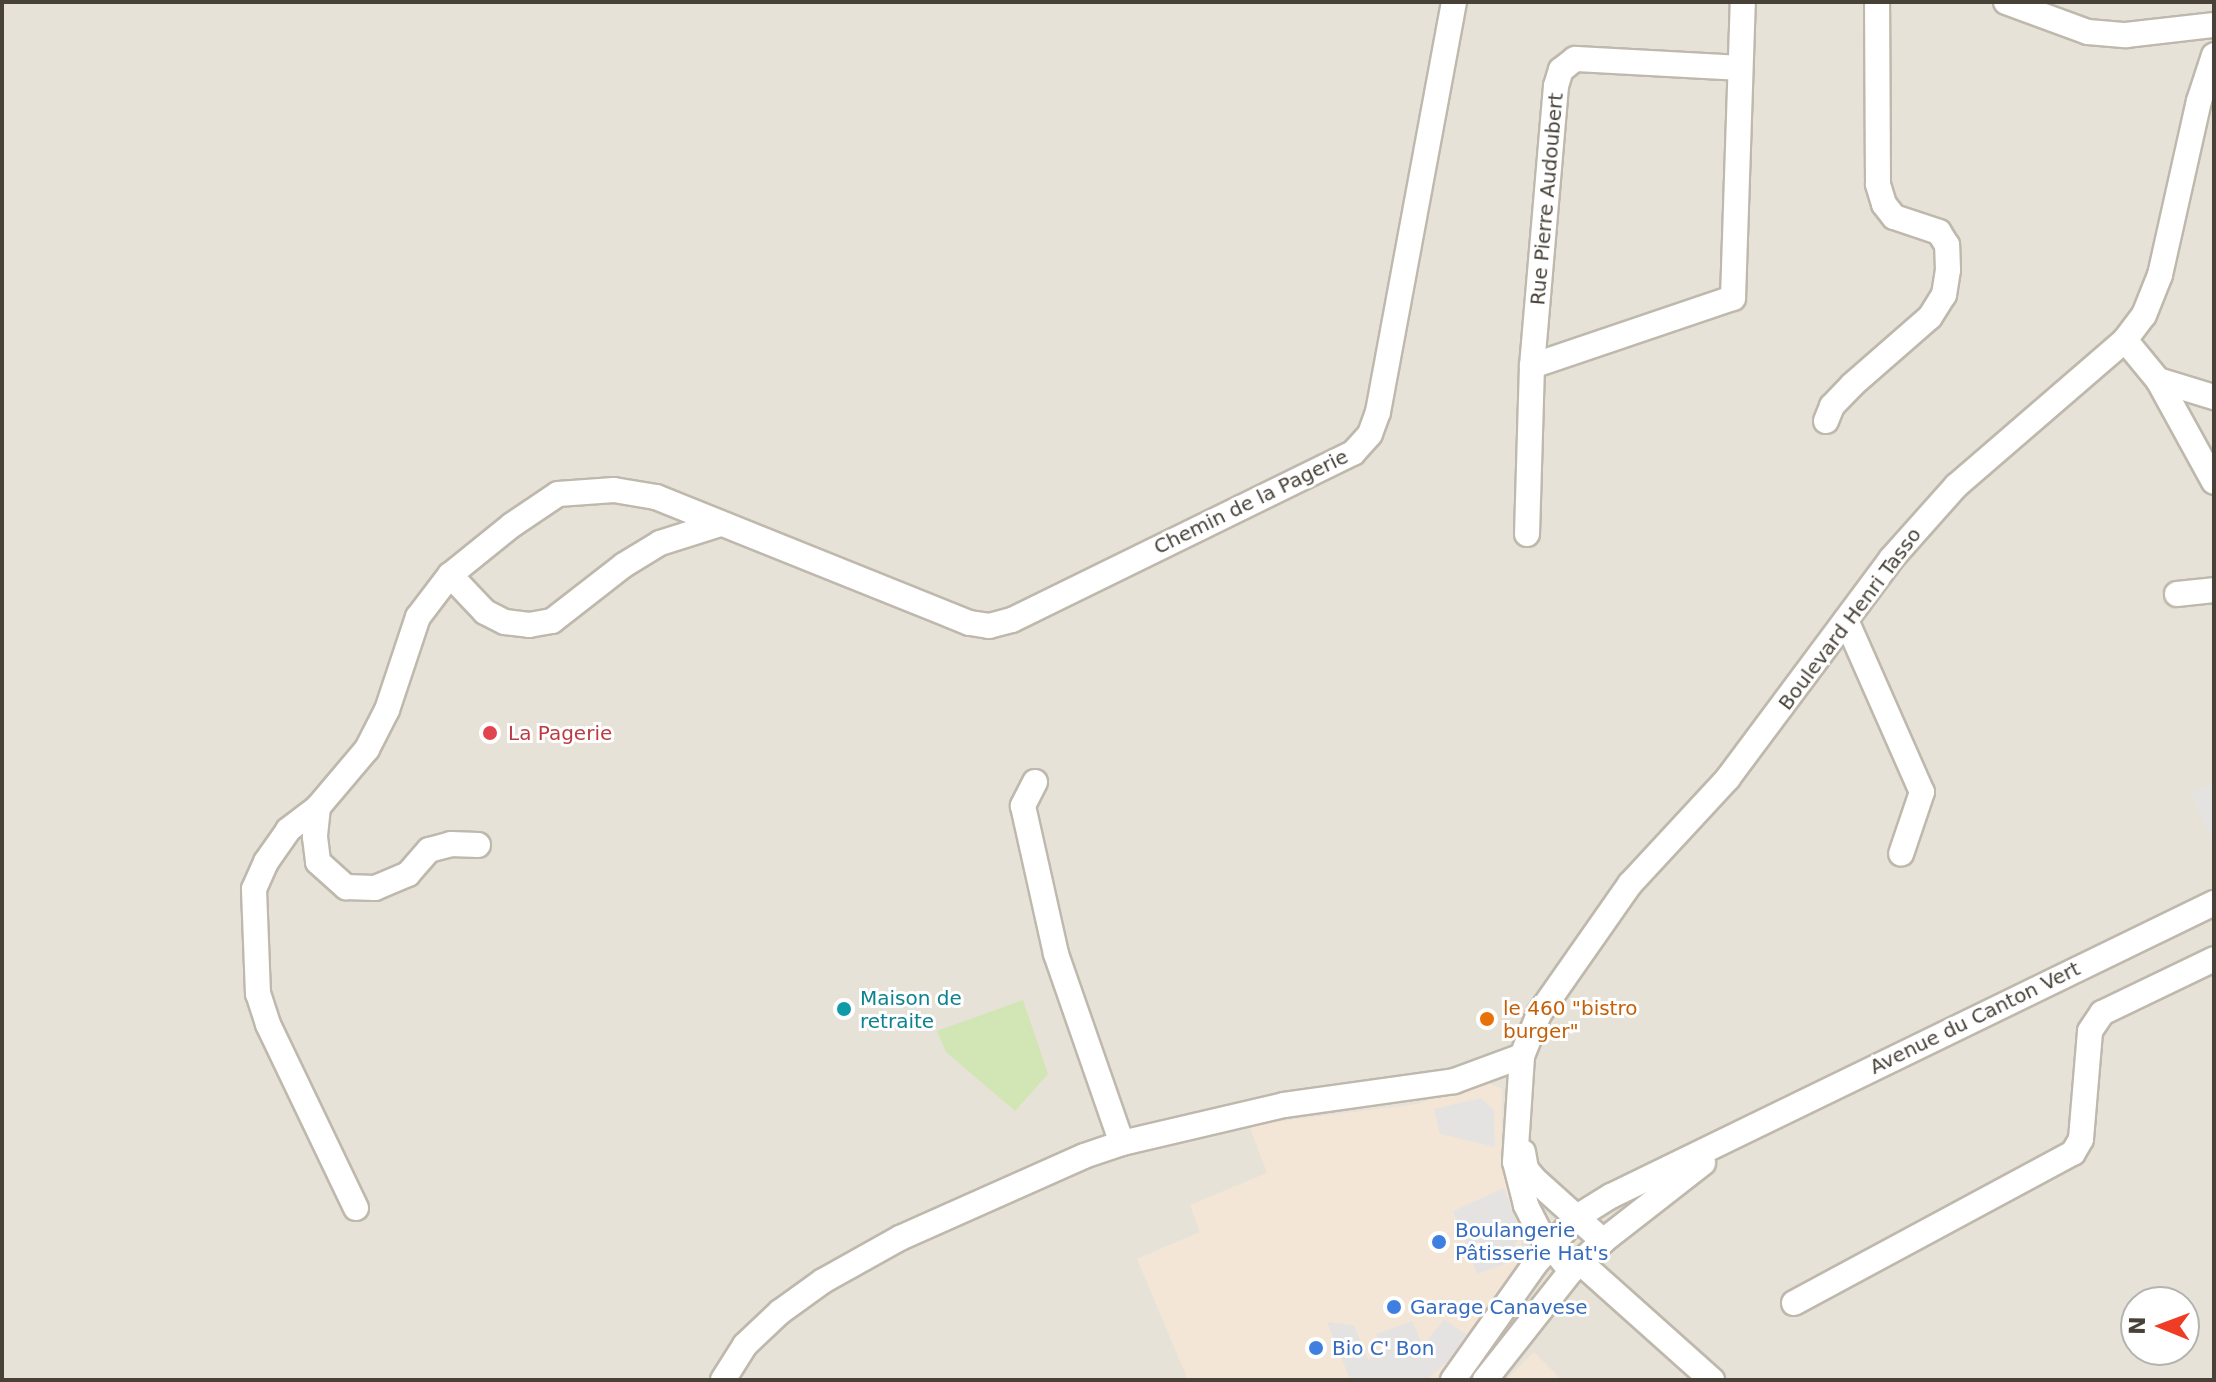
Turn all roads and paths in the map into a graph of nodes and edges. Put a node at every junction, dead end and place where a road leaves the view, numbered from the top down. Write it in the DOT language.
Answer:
graph roads {
  1 [pos="1454,2"];
  2 [pos="1743,2"];
  3 [pos="1877,2"];
  4 [pos="2006,2"];
  5 [pos="2214,25"];
  6 [pos="2214,55"];
  7 [pos="1739,68"];
  8 [pos="2125,340"];
  9 [pos="1532,366"];
  10 [pos="2158,380"];
  11 [pos="2214,397"];
  12 [pos="1826,421"];
  13 [pos="2214,482"];
  14 [pos="720,524"];
  15 [pos="1527,534"];
  16 [pos="450,575"];
  17 [pos="2214,590"];
  18 [pos="2177,594"];
  19 [pos="1846,620"];
  20 [pos="1035,782"];
  21 [pos="318,807"];
  22 [pos="478,845"];
  23 [pos="1901,854"];
  24 [pos="2214,903"];
  25 [pos="2214,959"];
  26 [pos="1522,1056"];
  27 [pos="1516,1106"];
  28 [pos="1738,1135"];
  29 [pos="1122,1143"];
  30 [pos="356,1208"];
  31 [pos="1577,1217"];
  32 [pos="1603,1241"];
  33 [pos="1550,1248"];
  34 [pos="1576,1267"];
  35 [pos="1794,1303"];
  36 [pos="723,1380"];
  37 [pos="1453,1380"];
  38 [pos="1485,1380"];
  39 [pos="1712,1380"];
  1 -- 14 [label="street, Chemin de la Pagerie"];
  2 -- 7 [label="street"];
  3 -- 12 [label="street"];
  4 -- 5 [label="street"];
  6 -- 8 [label="street, Boulevard Henri Tasso"];
  7 -- 9 [label="street"];
  7 -- 9 [label="street, Rue Pierre Audoubert"];
  8 -- 10 [label="street"];
  8 -- 19 [label="street, Boulevard Henri Tasso"];
  9 -- 15 [label="street, Rue Pierre Audoubert"];
  10 -- 11 [label="street"];
  10 -- 13 [label="street"];
  14 -- 16 [label="street, Chemin de la Pagerie"];
  14 -- 16 [label="street"];
  16 -- 21 [label="street, Chemin de la Pagerie"];
  17 -- 18 [label="street"];
  19 -- 23 [label="street"];
  19 -- 26 [label="street, Boulevard Henri Tasso"];
  20 -- 29 [label="street"];
  21 -- 22 [label="street"];
  21 -- 30 [label="street, Chemin de la Pagerie"];
  24 -- 28 [label="street, Avenue du Canton Vert"];
  25 -- 35 [label="street"];
  26 -- 27 [label="street, Boulevard Henri Tasso"];
  26 -- 29 [label="street"];
  27 -- 31 [label="street, Boulevard Henri Tasso"];
  27 -- 33 [label="street, Boulevard Henri Tasso"];
  28 -- 31 [label="street, Avenue du Canton Vert"];
  28 -- 32 [label="street, Avenue du Canton Vert"];
  29 -- 36 [label="street"];
  31 -- 32 [label="street, Boulevard Henri Tasso"];
  31 -- 33 [label="street, Avenue du Canton Vert"];
  32 -- 34 [label="street, Avenue du Canton Vert"];
  33 -- 34 [label="street, Boulevard Henri Tasso"];
  33 -- 37 [label="street, Avenue du Canton Vert"];
  34 -- 38 [label="street, Avenue du Canton Vert"];
  34 -- 39 [label="street, Boulevard Henri Tasso"];
}
